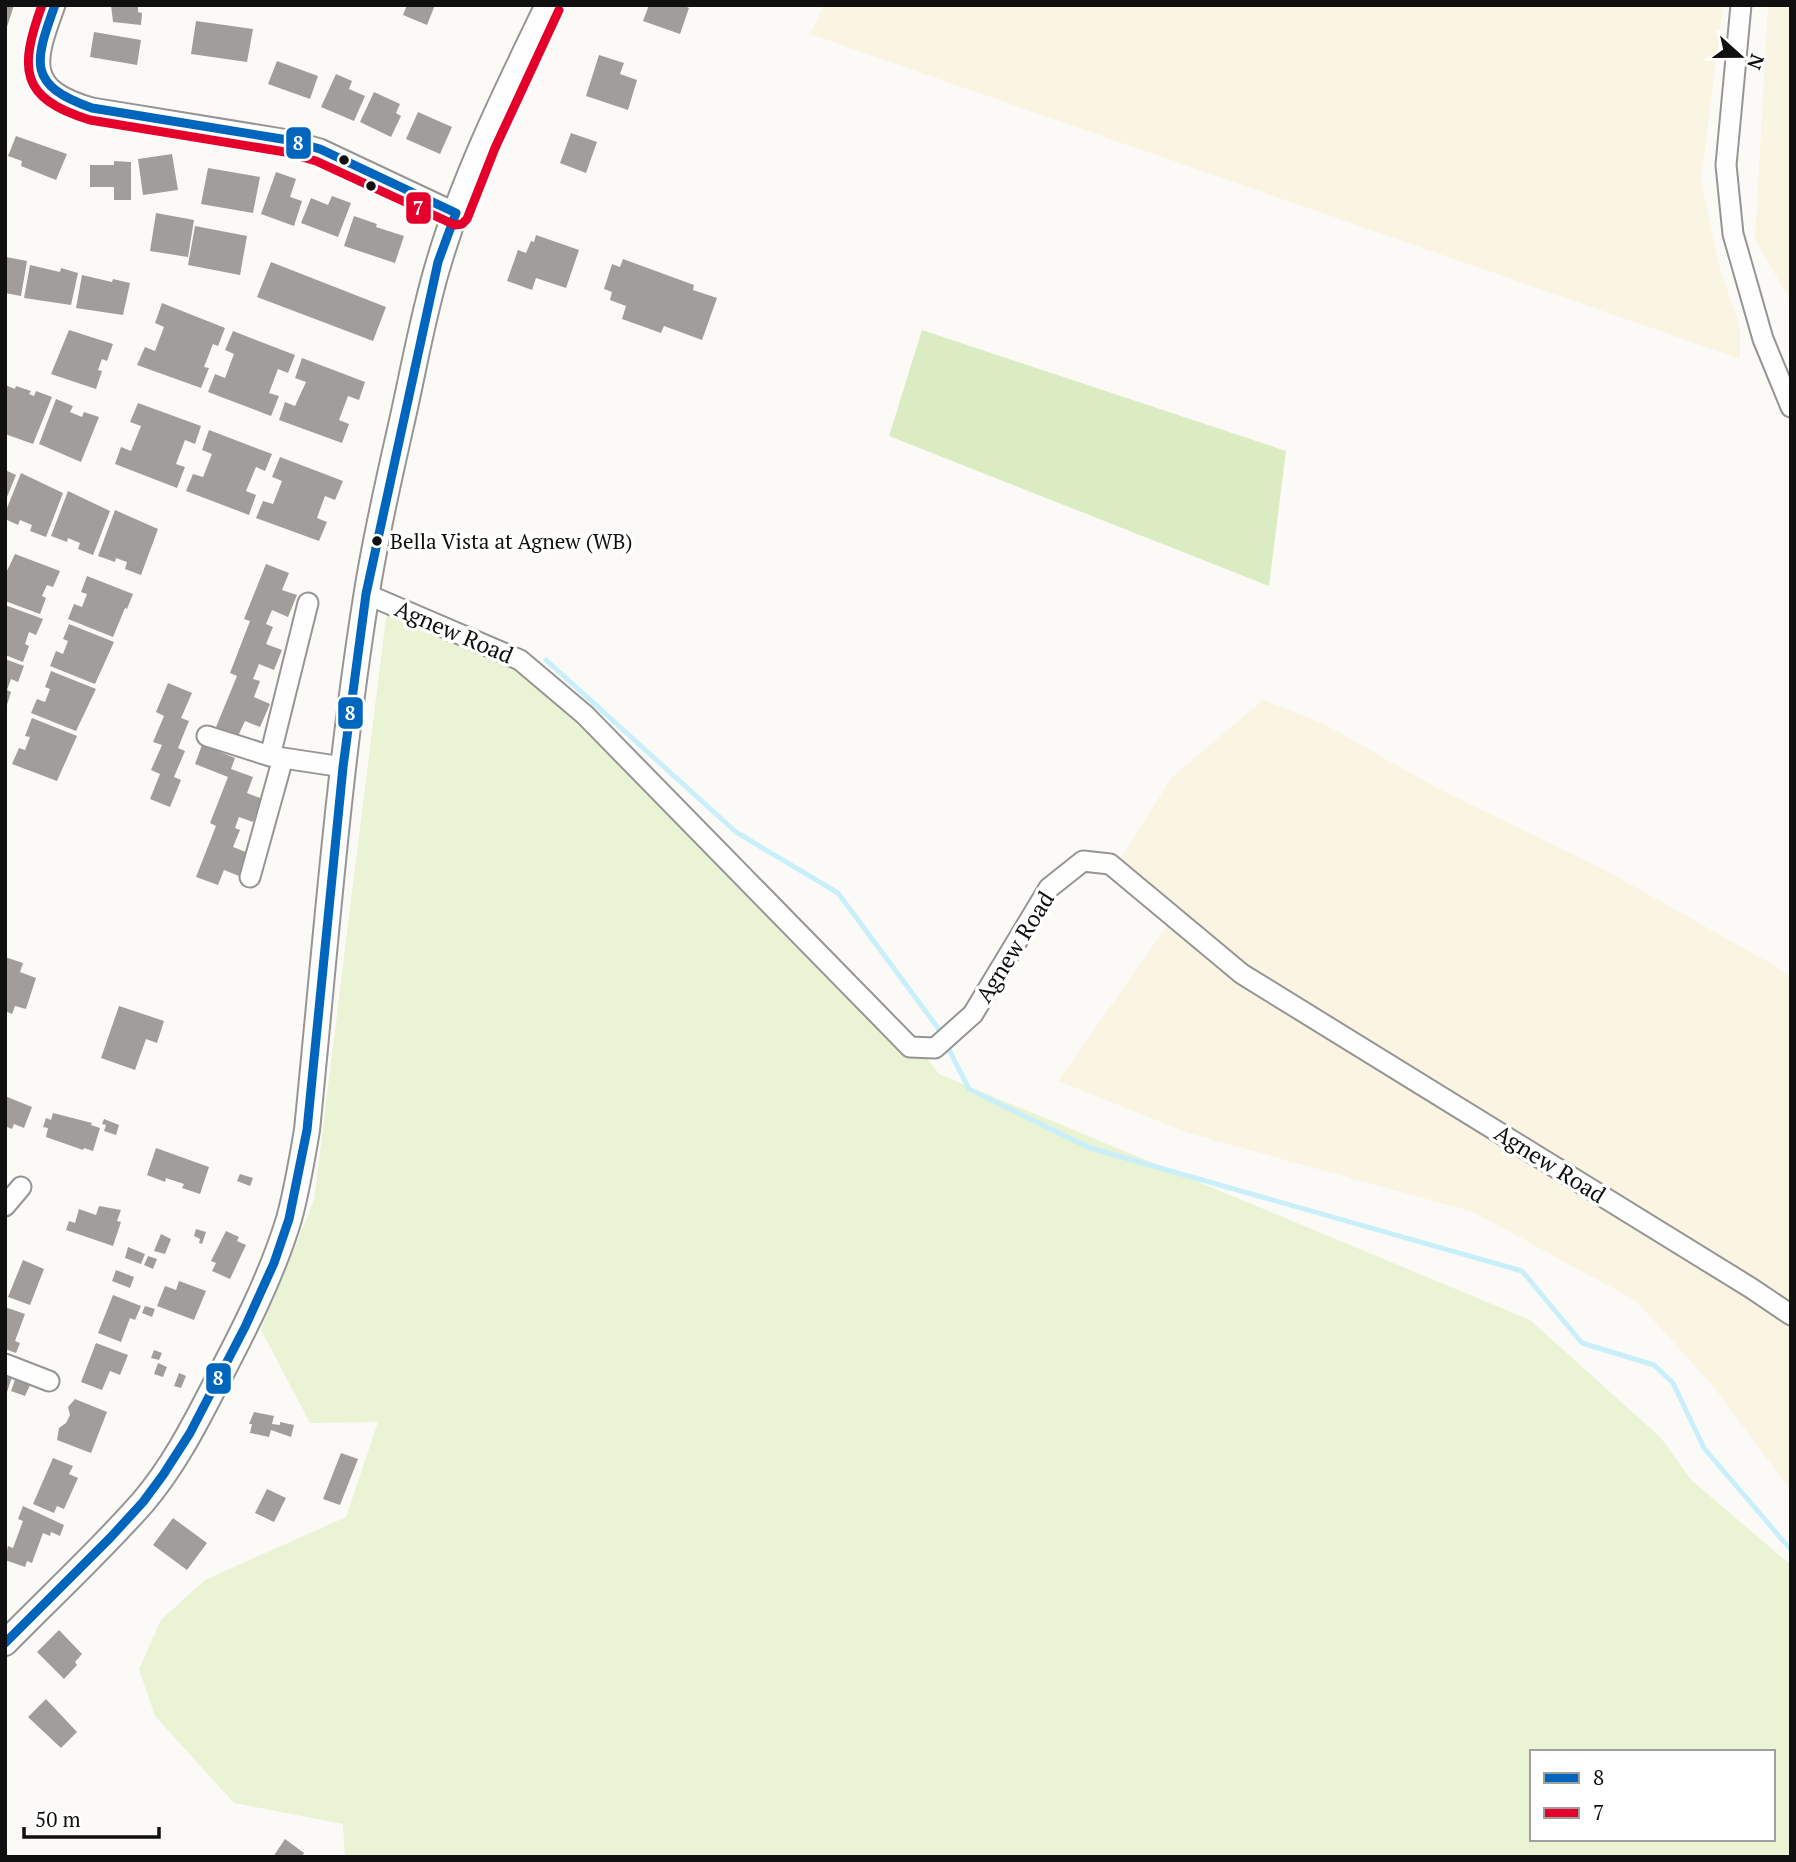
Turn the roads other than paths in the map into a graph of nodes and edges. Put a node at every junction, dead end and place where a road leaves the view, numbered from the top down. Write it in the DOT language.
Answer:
graph roads {
  1 [pos="55,5"];
  2 [pos="548,5"];
  3 [pos="1741,5"];
  4 [pos="456,212"];
  5 [pos="1791,407"];
  6 [pos="366,594"];
  7 [pos="307,603"];
  8 [pos="207,736"];
  9 [pos="276,757"];
  10 [pos="343,767"];
  11 [pos="250,877"];
  12 [pos="21,1187"];
  13 [pos="5,1206"];
  14 [pos="1791,1315"];
  15 [pos="5,1364"];
  16 [pos="48,1381"];
  17 [pos="5,1643"];
  1 -- 4 [label="street"];
  2 -- 4 [label="street"];
  3 -- 5 [label="street"];
  4 -- 6 [label="street"];
  6 -- 10 [label="street"];
  6 -- 14 [label="street, Agnew Road"];
  7 -- 9 [label="street"];
  8 -- 9 [label="street"];
  9 -- 10 [label="street"];
  9 -- 11 [label="street"];
  10 -- 17 [label="street"];
  12 -- 13 [label="street"];
  15 -- 16 [label="street"];
}
